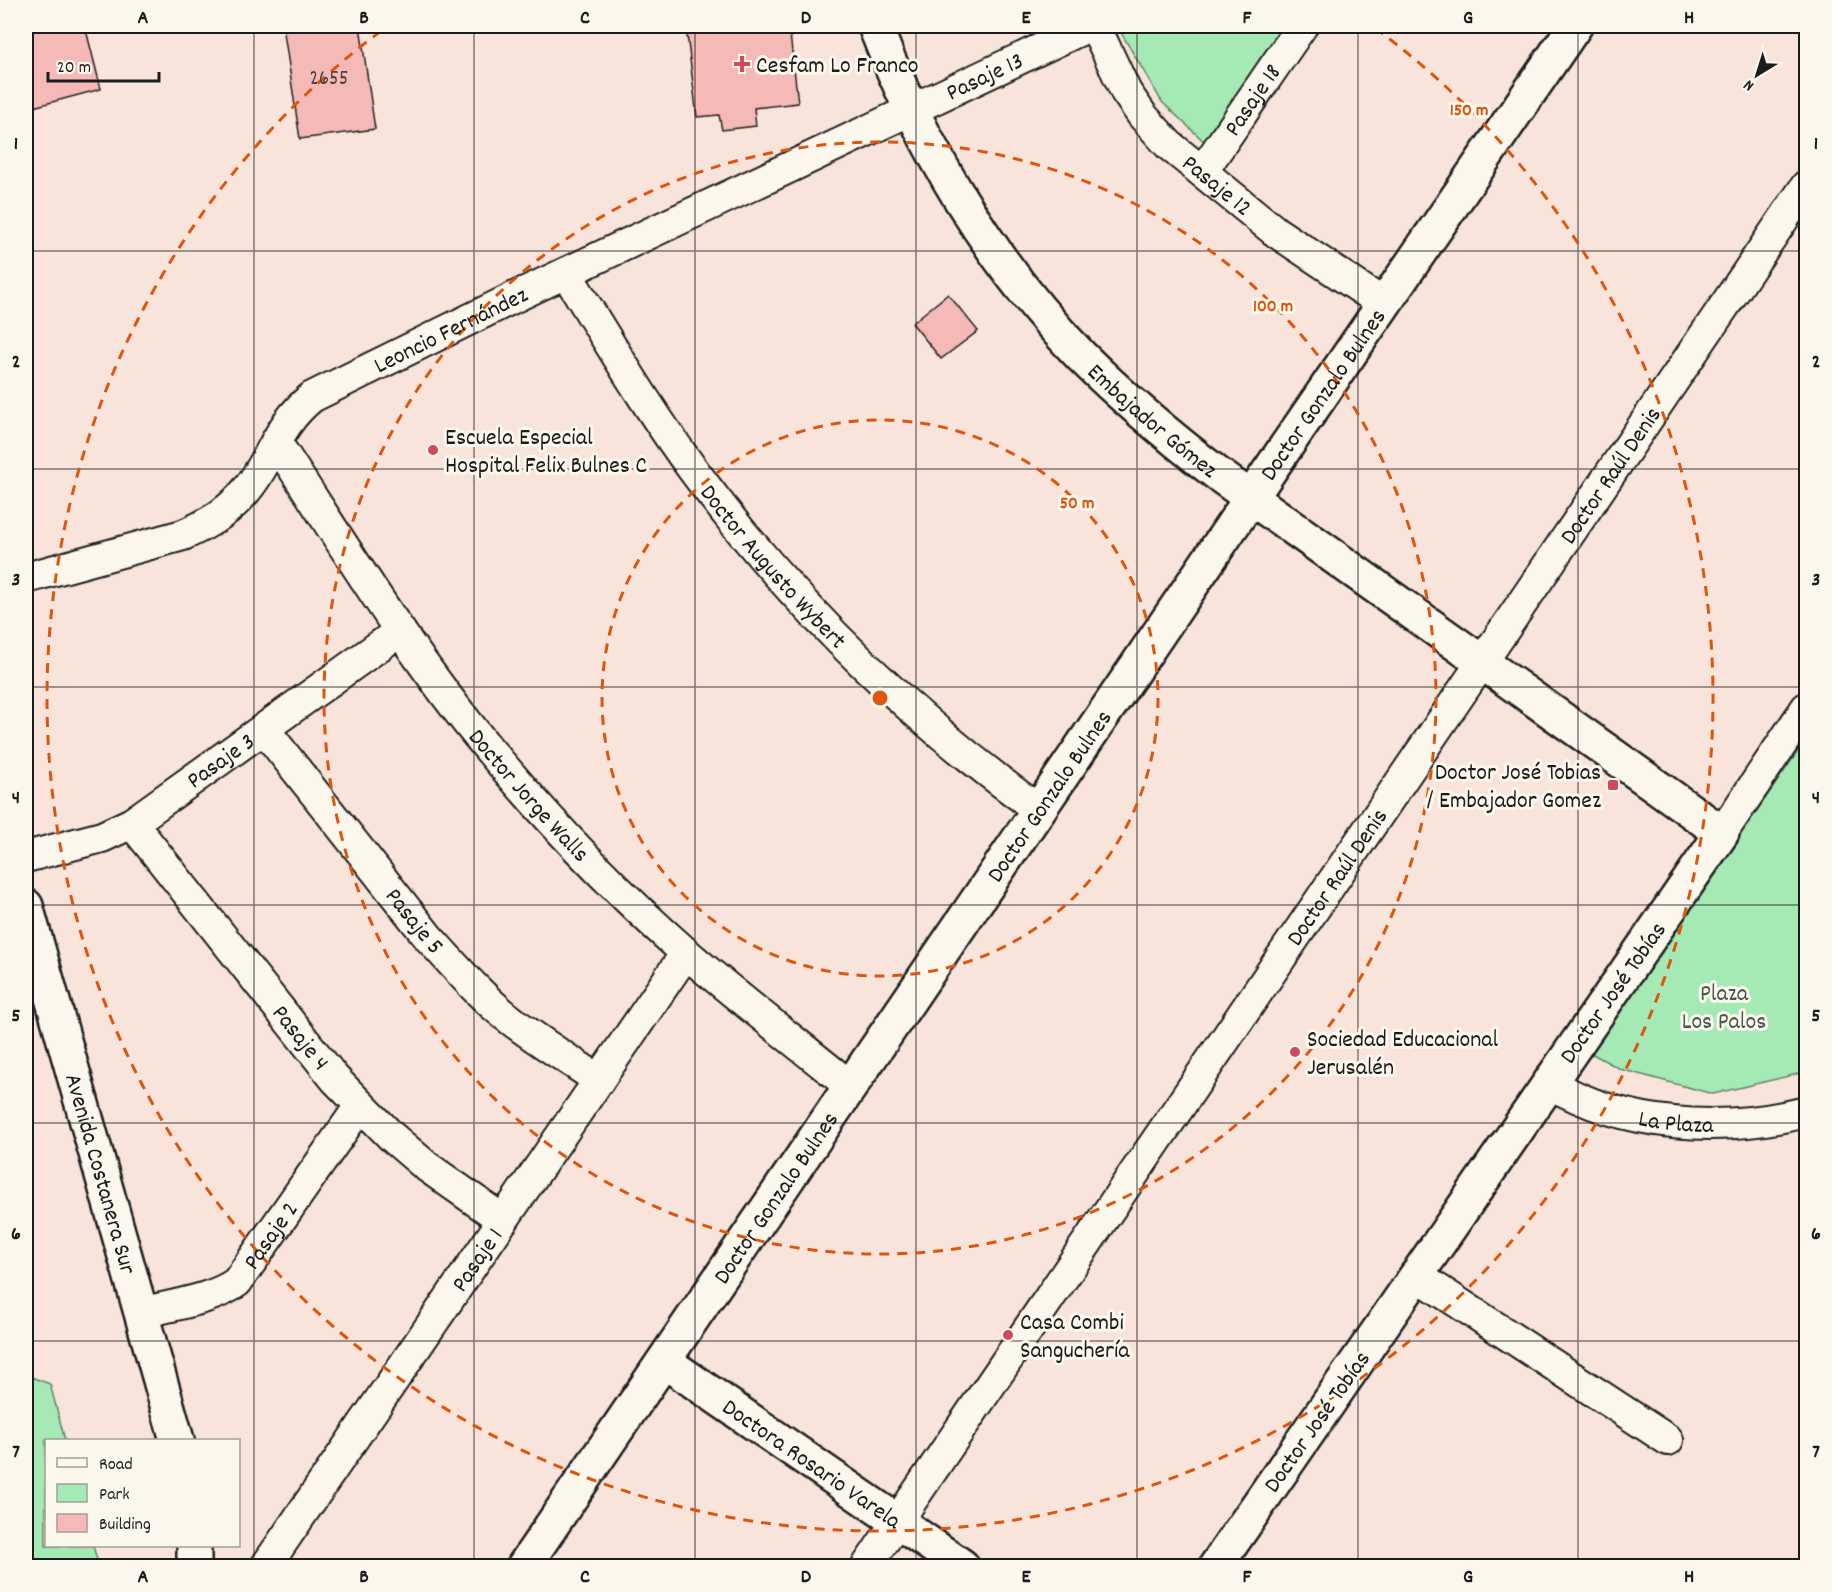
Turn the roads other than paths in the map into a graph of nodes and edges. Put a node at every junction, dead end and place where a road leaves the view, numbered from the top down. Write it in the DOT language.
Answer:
graph roads {
  1 [pos="875,26"];
  2 [pos="1089,26"];
  3 [pos="1095,26"];
  4 [pos="1302,26"];
  5 [pos="1575,26"];
  6 [pos="912,111"];
  7 [pos="1202,172"];
  8 [pos="1806,186"];
  9 [pos="566,273"];
  10 [pos="1384,304"];
  11 [pos="276,442"];
  12 [pos="1251,498"];
  13 [pos="26,578"];
  14 [pos="400,631"];
  15 [pos="1482,662"];
  16 [pos="1806,708"];
  17 [pos="264,729"];
  18 [pos="1039,810"];
  19 [pos="132,823"];
  20 [pos="1722,833"];
  21 [pos="26,857"];
  22 [pos="26,906"];
  23 [pos="686,952"];
  24 [pos="599,1080"];
  25 [pos="1549,1083"];
  26 [pos="850,1087"];
  27 [pos="360,1106"];
  28 [pos="1806,1112"];
  29 [pos="503,1220"];
  30 [pos="1416,1275"];
  31 [pos="142,1313"];
  32 [pos="664,1361"];
  33 [pos="177,1439"];
  34 [pos="1668,1440"];
  35 [pos="898,1521"];
  36 [pos="194,1547"];
  37 [pos="194,1566"];
  38 [pos="266,1566"];
  39 [pos="524,1566"];
  40 [pos="867,1566"];
  41 [pos="962,1566"];
  42 [pos="1216,1566"];
  1 -- 6 [label="street, Embajador Gómez"];
  2 -- 6 [label="street, Pasaje 13"];
  3 -- 7 [label="street, Pasaje 12"];
  4 -- 7 [label="street, Pasaje 18"];
  5 -- 10 [label="street, Doctor Gonzalo Bulnes"];
  6 -- 9 [label="street, Leoncio Fernández"];
  6 -- 12 [label="street, Embajador Gómez"];
  7 -- 10 [label="street, Pasaje 12"];
  8 -- 15 [label="street, Doctor Raúl Denis"];
  9 -- 11 [label="street, Leoncio Fernández"];
  9 -- 18 [label="street, Doctor Augusto Wybert"];
  10 -- 12 [label="street, Doctor Gonzalo Bulnes"];
  11 -- 13 [label="street, Leoncio Fernández"];
  11 -- 14 [label="street, Doctor Jorge Walls"];
  12 -- 15 [label="street, Embajador Gómez"];
  12 -- 18 [label="street, Doctor Gonzalo Bulnes"];
  14 -- 17 [label="street, Pasaje 3"];
  14 -- 23 [label="street, Doctor Jorge Walls"];
  15 -- 20 [label="street, Embajador Gómez"];
  15 -- 35 [label="street, Doctor Raúl Denis"];
  16 -- 20 [label="street, Doctor José Tobías"];
  17 -- 19 [label="street, Pasaje 3"];
  17 -- 24 [label="street, Pasaje 5"];
  18 -- 26 [label="street, Doctor Gonzalo Bulnes"];
  19 -- 21 [label="street, Pasaje 3"];
  19 -- 27 [label="street, Pasaje 4"];
  20 -- 25 [label="street, Doctor José Tobías"];
  22 -- 31 [label="street, Avenida Costanera Sur"];
  23 -- 24 [label="street, Pasaje 1"];
  23 -- 26 [label="street, Doctor Jorge Walls"];
  24 -- 29 [label="street, Pasaje 1"];
  25 -- 28 [label="street, La Plaza"];
  25 -- 30 [label="street, Doctor José Tobías"];
  26 -- 32 [label="street, Doctor Gonzalo Bulnes"];
  27 -- 29 [label="street, Pasaje 4"];
  27 -- 31 [label="street, Pasaje 2"];
  29 -- 38 [label="street, Pasaje 1"];
  30 -- 34 [label="street"];
  30 -- 42 [label="street, Doctor José Tobías"];
  31 -- 33 [label="street, Avenida Costanera Sur"];
  32 -- 35 [label="street, Doctora Rosario Varela"];
  32 -- 39 [label="street, Doctor Gonzalo Bulnes"];
  35 -- 40 [label="street, Doctor Raúl Denis"];
  35 -- 41 [label="street, Doctora Rosario Varela"];
  36 -- 37 [label="street"];
}
